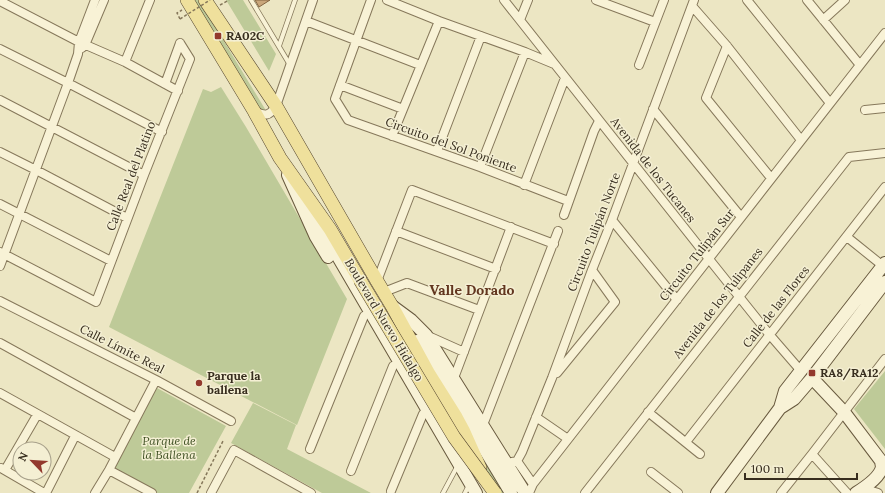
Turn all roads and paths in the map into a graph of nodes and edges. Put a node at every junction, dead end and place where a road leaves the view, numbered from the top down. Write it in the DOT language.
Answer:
graph roads {
  1 [pos="100,0"];
  2 [pos="150,0"];
  3 [pos="186,0"];
  4 [pos="205,0"];
  5 [pos="210,0"];
  6 [pos="251,0"];
  7 [pos="295,0"];
  8 [pos="313,0"];
  9 [pos="371,0"];
  10 [pos="388,0"];
  11 [pos="504,0"];
  12 [pos="596,0"];
  13 [pos="664,0"];
  14 [pos="747,0"];
  15 [pos="807,0"];
  16 [pos="845,0"];
  17 [pos="0,1"];
  18 [pos="528,1"];
  19 [pos="693,3"];
  20 [pos="177,13"];
  21 [pos="520,20"];
  22 [pos="823,20"];
  23 [pos="439,21"];
  24 [pos="306,22"];
  25 [pos="655,22"];
  26 [pos="885,33"];
  27 [pos="482,36"];
  28 [pos="356,41"];
  29 [pos="82,43"];
  30 [pos="279,46"];
  31 [pos="727,46"];
  32 [pos="0,49"];
  33 [pos="525,52"];
  34 [pos="125,62"];
  35 [pos="555,64"];
  36 [pos="290,65"];
  37 [pos="420,65"];
  38 [pos="860,65"];
  39 [pos="640,66"];
  40 [pos="565,78"];
  41 [pos="68,83"];
  42 [pos="164,84"];
  43 [pos="340,85"];
  44 [pos="178,91"];
  45 [pos="0,100"];
  46 [pos="830,103"];
  47 [pos="276,106"];
  48 [pos="885,108"];
  49 [pos="403,109"];
  50 [pos="653,109"];
  51 [pos="865,110"];
  52 [pos="254,111"];
  53 [pos="599,121"];
  54 [pos="52,126"];
  55 [pos="162,132"];
  56 [pos="392,136"];
  57 [pos="801,140"];
  58 [pos="436,151"];
  59 [pos="0,152"];
  60 [pos="885,153"];
  61 [pos="280,158"];
  62 [pos="632,164"];
  63 [pos="480,167"];
  64 [pos="36,170"];
  65 [pos="144,175"];
  66 [pos="771,178"];
  67 [pos="524,185"];
  68 [pos="885,186"];
  69 [pos="568,201"];
  70 [pos="0,204"];
  71 [pos="20,214"];
  72 [pos="564,215"];
  73 [pos="741,217"];
  74 [pos="127,218"];
  75 [pos="612,220"];
  76 [pos="511,227"];
  77 [pos="396,231"];
  78 [pos="558,231"];
  79 [pos="847,237"];
  80 [pos="554,244"];
  81 [pos="2,254"];
  82 [pos="708,259"];
  83 [pos="111,261"];
  84 [pos="884,265"];
  85 [pos="0,266"];
  86 [pos="496,269"];
  87 [pos="592,270"];
  88 [pos="885,282"];
  89 [pos="380,287"];
  90 [pos="739,296"];
  91 [pos="677,300"];
  92 [pos="0,301"];
  93 [pos="392,306"];
  94 [pos="479,310"];
  95 [pos="364,316"];
  96 [pos="769,334"];
  97 [pos="426,335"];
  98 [pos="0,343"];
  99 [pos="464,352"];
  100 [pos="885,359"];
  101 [pos="393,366"];
  102 [pos="801,371"];
  103 [pos="454,378"];
  104 [pos="552,378"];
  105 [pos="812,378"];
  106 [pos="156,380"];
  107 [pos="0,393"];
  108 [pos="780,408"];
  109 [pos="648,412"];
  110 [pos="844,412"];
  111 [pos="423,414"];
  112 [pos="37,415"];
  113 [pos="536,417"];
  114 [pos="136,418"];
  115 [pos="231,421"];
  116 [pos="483,425"];
  117 [pos="76,436"];
  118 [pos="568,439"];
  119 [pos="223,441"];
  120 [pos="686,442"];
  121 [pos="310,449"];
  122 [pos="700,454"];
  123 [pos="812,454"];
  124 [pos="115,457"];
  125 [pos="512,462"];
  126 [pos="459,464"];
  127 [pos="882,467"];
  128 [pos="2,469"];
  129 [pos="109,470"];
  130 [pos="351,471"];
  131 [pos="651,472"];
  132 [pos="529,488"];
  133 [pos="470,490"];
  134 [pos="391,491"];
  135 [pos="859,491"];
  136 [pos="45,493"];
  137 [pos="96,493"];
  138 [pos="152,493"];
  139 [pos="198,493"];
  140 [pos="211,493"];
  141 [pos="312,493"];
  142 [pos="443,493"];
  143 [pos="494,493"];
  144 [pos="511,493"];
  145 [pos="529,493"];
  146 [pos="585,493"];
  147 [pos="678,493"];
  148 [pos="717,493"];
  149 [pos="780,493"];
  150 [pos="847,493"];
  151 [pos="878,493"];
  1 -- 29 [label="street"];
  2 -- 34 [label="street"];
  3 -- 52 [label="main road, Boulevard Nuevo Hidalgo"];
  4 -- 47 [label="main road, Boulevard Nuevo Hidalgo"];
  5 -- 20 [label="path, bridge"];
  6 -- 30 [label="lane"];
  7 -- 30 [label="lane"];
  8 -- 24 [label="street"];
  9 -- 28 [label="street"];
  10 -- 23 [label="street"];
  11 -- 21 [label="street, Avenida de los Tucanes"];
  12 -- 25 [label="street"];
  13 -- 25 [label="street"];
  14 -- 46 [label="street"];
  15 -- 22 [label="street"];
  16 -- 22 [label="street"];
  17 -- 29 [label="street"];
  18 -- 21 [label="street"];
  19 -- 31 [label="street"];
  19 -- 50 [label="street, Circuito Tulipán Norte"];
  21 -- 35 [label="street, Avenida de los Tucanes"];
  22 -- 38 [label="street"];
  23 -- 27 [label="street"];
  23 -- 37 [label="street"];
  24 -- 28 [label="street"];
  24 -- 36 [label="street"];
  25 -- 39 [label="street"];
  26 -- 38 [label="street, Circuito Tulipán Sur"];
  27 -- 33 [label="street"];
  27 -- 58 [label="street"];
  28 -- 37 [label="street"];
  28 -- 43 [label="street"];
  29 -- 34 [label="street"];
  29 -- 41 [label="street"];
  30 -- 36 [label="lane"];
  31 -- 57 [label="street"];
  31 -- 66 [label="street"];
  32 -- 41 [label="street"];
  33 -- 35 [label="street"];
  33 -- 63 [label="street"];
  34 -- 42 [label="street"];
  35 -- 40 [label="street, Avenida de los Tucanes"];
  36 -- 47 [label="street"];
  37 -- 49 [label="street"];
  38 -- 46 [label="street, Circuito Tulipán Sur"];
  40 -- 53 [label="street, Avenida de los Tucanes"];
  40 -- 67 [label="street"];
  41 -- 54 [label="street"];
  41 -- 55 [label="street"];
  42 -- 44 [label="street"];
  42 -- 44 [label="street, Calle Real del Platino"];
  43 -- 49 [label="street"];
  43 -- 56 [label="street, Circuito del Sol Poniente"];
  44 -- 55 [label="street, Calle Real del Platino"];
  45 -- 54 [label="street"];
  46 -- 57 [label="street, Circuito Tulipán Sur"];
  47 -- 52 [label="street"];
  47 -- 89 [label="main road, Boulevard Nuevo Hidalgo"];
  48 -- 51 [label="street"];
  49 -- 56 [label="street"];
  50 -- 62 [label="street, Circuito Tulipán Norte"];
  50 -- 73 [label="street"];
  52 -- 61 [label="main road, Boulevard Nuevo Hidalgo"];
  53 -- 62 [label="street, Avenida de los Tucanes"];
  53 -- 69 [label="street"];
  54 -- 64 [label="street"];
  54 -- 65 [label="street"];
  55 -- 65 [label="street, Calle Real del Platino"];
  56 -- 58 [label="street, Circuito del Sol Poniente"];
  57 -- 66 [label="street, Circuito Tulipán Sur"];
  58 -- 63 [label="street, Circuito del Sol Poniente"];
  59 -- 64 [label="street"];
  60 -- 90 [label="street, Avenida de los Tulipanes"];
  61 -- 95 [label="main road, Boulevard Nuevo Hidalgo"];
  61 -- 126 [label="main road, Boulevard Nuevo Hidalgo"];
  61 -- 143 [label="main road, Boulevard Nuevo Hidalgo, bridge"];
  62 -- 75 [label="street, Circuito Tulipán Norte"];
  62 -- 82 [label="street, Avenida de los Tucanes"];
  63 -- 67 [label="street, Circuito del Sol Poniente"];
  64 -- 71 [label="street"];
  64 -- 74 [label="street"];
  65 -- 74 [label="street, Calle Real del Platino"];
  66 -- 73 [label="street, Circuito Tulipán Sur"];
  67 -- 69 [label="street, Circuito del Sol Poniente"];
  68 -- 79 [label="street, Calle de las Flores"];
  69 -- 72 [label="street"];
  70 -- 71 [label="street"];
  71 -- 81 [label="street"];
  71 -- 83 [label="street"];
  73 -- 82 [label="street, Circuito Tulipán Sur"];
  74 -- 83 [label="street, Calle Real del Platino"];
  75 -- 87 [label="street, Circuito Tulipán Norte"];
  75 -- 91 [label="street"];
  76 -- 77 [label="street"];
  76 -- 80 [label="street"];
  76 -- 86 [label="street"];
  77 -- 86 [label="street"];
  77 -- 89 [label="street"];
  78 -- 80 [label="street"];
  79 -- 84 [label="street"];
  79 -- 96 [label="street, Calle de las Flores"];
  80 -- 116 [label="street"];
  81 -- 83 [label="street, Calle Real del Platino"];
  81 -- 85 [label="street"];
  82 -- 90 [label="street, Avenida de los Tucanes"];
  82 -- 91 [label="street, Circuito Tulipán Sur"];
  84 -- 102 [label="main road"];
  86 -- 94 [label="street"];
  87 -- 104 [label="street, Circuito Tulipán Norte"];
  87 -- 104 [label="street"];
  88 -- 105 [label="main road"];
  89 -- 93 [label="main road, Boulevard Nuevo Hidalgo"];
  89 -- 94 [label="street"];
  90 -- 96 [label="street, Avenida de los Tucanes"];
  90 -- 109 [label="street, Avenida de los Tulipanes"];
  91 -- 118 [label="street, Circuito Tulipán Sur"];
  92 -- 106 [label="street, Calle Límite Real"];
  93 -- 97 [label="main road"];
  93 -- 143 [label="main road, Boulevard Nuevo Hidalgo"];
  93 -- 144 [label="main road, Boulevard Nuevo Hidalgo"];
  94 -- 99 [label="street"];
  95 -- 101 [label="main road, Boulevard Nuevo Hidalgo"];
  95 -- 121 [label="street"];
  96 -- 102 [label="street, Avenida de los Tucanes"];
  96 -- 120 [label="street, Calle de las Flores"];
  97 -- 99 [label="street"];
  97 -- 103 [label="main road"];
  98 -- 114 [label="street"];
  99 -- 103 [label="street"];
  100 -- 110 [label="street"];
  101 -- 111 [label="main road, Boulevard Nuevo Hidalgo"];
  101 -- 130 [label="street"];
  102 -- 108 [label="main road"];
  103 -- 116 [label="main road"];
  104 -- 113 [label="street, Circuito Tulipán Norte"];
  105 -- 108 [label="main road"];
  105 -- 110 [label="main road"];
  106 -- 114 [label="street"];
  106 -- 115 [label="street, Calle Límite Real"];
  107 -- 112 [label="street"];
  108 -- 148 [label="main road"];
  109 -- 120 [label="street"];
  109 -- 146 [label="street, Avenida de los Tulipanes"];
  110 -- 123 [label="street"];
  110 -- 127 [label="main road"];
  111 -- 126 [label="main road, Boulevard Nuevo Hidalgo"];
  111 -- 134 [label="street"];
  112 -- 117 [label="street"];
  112 -- 128 [label="street"];
  113 -- 118 [label="street"];
  113 -- 125 [label="street, Circuito Tulipán Norte"];
  114 -- 124 [label="street"];
  116 -- 125 [label="main road"];
  117 -- 124 [label="street"];
  117 -- 136 [label="street"];
  118 -- 132 [label="street, Circuito Tulipán Sur"];
  119 -- 139 [label="path"];
  120 -- 122 [label="street"];
  123 -- 149 [label="street"];
  123 -- 150 [label="street"];
  124 -- 129 [label="street"];
  125 -- 132 [label="main road"];
  126 -- 133 [label="main road, Boulevard Nuevo Hidalgo"];
  126 -- 142 [label="lane"];
  127 -- 135 [label="main road"];
  128 -- 136 [label="street"];
  129 -- 137 [label="street"];
  129 -- 138 [label="street"];
  131 -- 147 [label="street"];
  132 -- 145 [label="street, Circuito Tulipán Sur"];
  135 -- 151 [label="street"];
  140 -- 141 [label="street"];
}
